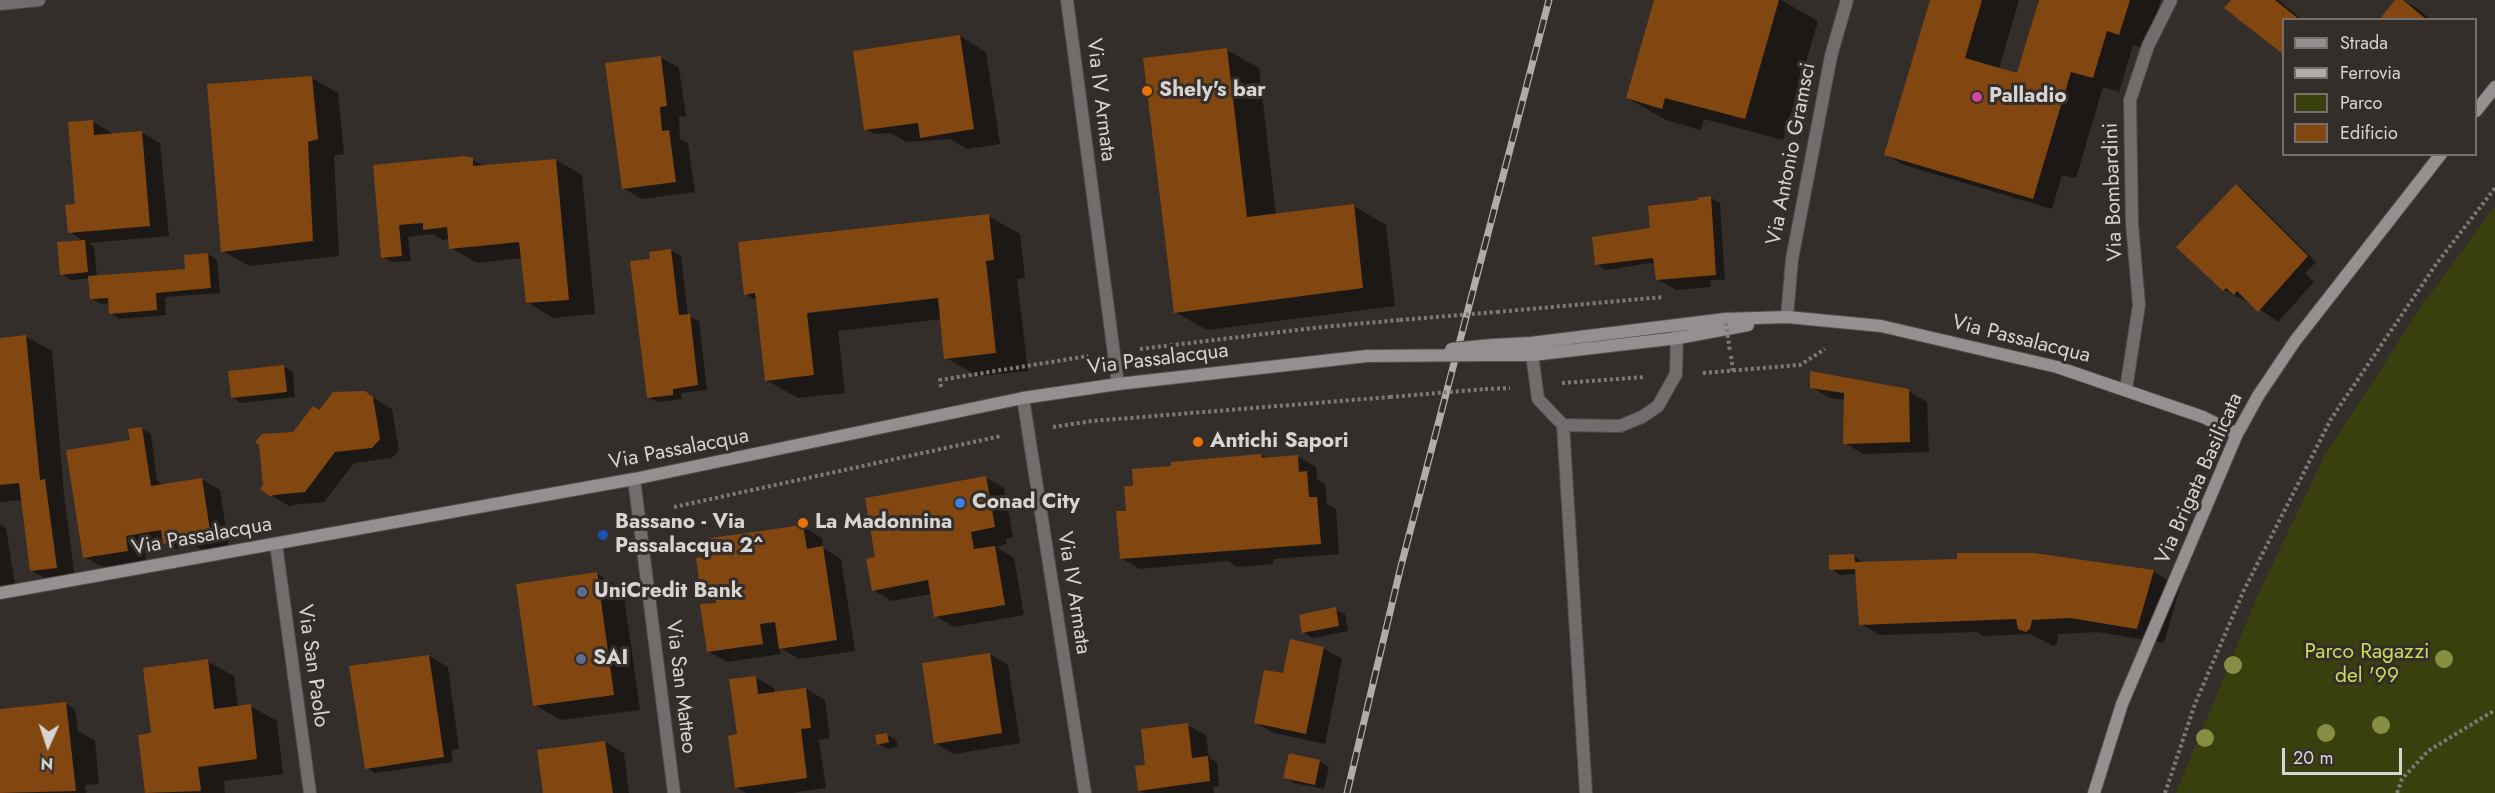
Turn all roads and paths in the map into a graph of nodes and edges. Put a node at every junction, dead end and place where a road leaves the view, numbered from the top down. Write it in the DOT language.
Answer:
graph roads {
  1 [pos="39,0"];
  2 [pos="1067,0"];
  3 [pos="1847,0"];
  4 [pos="2171,0"];
  5 [pos="0,4"];
  6 [pos="2495,87"];
  7 [pos="2477,109"];
  8 [pos="2439,156"];
  9 [pos="2495,188"];
  10 [pos="1497,312"];
  11 [pos="1787,317"];
  12 [pos="1400,320"];
  13 [pos="1726,323"];
  14 [pos="1677,331"];
  15 [pos="1532,349"];
  16 [pos="1733,371"];
  17 [pos="1118,384"];
  18 [pos="1485,389"];
  19 [pos="2126,389"];
  20 [pos="1023,398"];
  21 [pos="1390,398"];
  22 [pos="1563,424"];
  23 [pos="2238,434"];
  24 [pos="634,479"];
  25 [pos="276,544"];
  26 [pos="0,593"];
  27 [pos="2495,711"];
  28 [pos="310,793"];
  29 [pos="674,793"];
  30 [pos="1085,793"];
  31 [pos="1586,793"];
  32 [pos="2094,793"];
  33 [pos="2165,793"];
  34 [pos="2397,793"];
  1 -- 5 [label="street"];
  2 -- 17 [label="street, Via IV Armata"];
  3 -- 11 [label="street, Via Antonio Gramsci"];
  4 -- 19 [label="street, Via Bombardini"];
  6 -- 7 [label="street"];
  8 -- 23 [label="street, Via Brigata Basilicata"];
  9 -- 33 [label="path"];
  10 -- 12 [label="path, bridge"];
  11 -- 14 [label="street, Via Passalacqua"];
  11 -- 19 [label="street, Via Passalacqua"];
  13 -- 16 [label="path, bridge"];
  14 -- 15 [label="street, Via Passalacqua"];
  14 -- 22 [label="street"];
  15 -- 17 [label="street, Via Passalacqua, bridge"];
  15 -- 22 [label="street"];
  17 -- 20 [label="street, Via Passalacqua"];
  18 -- 21 [label="path, bridge"];
  19 -- 23 [label="street, Via Passalacqua"];
  20 -- 24 [label="street, Via Passalacqua"];
  20 -- 30 [label="street, Via IV Armata"];
  22 -- 31 [label="street"];
  23 -- 32 [label="street, Via Brigata Basilicata"];
  24 -- 25 [label="street, Via Passalacqua"];
  24 -- 29 [label="street, Via San Matteo"];
  25 -- 26 [label="street, Via Passalacqua"];
  25 -- 28 [label="street, Via San Paolo"];
  27 -- 34 [label="path"];
}
